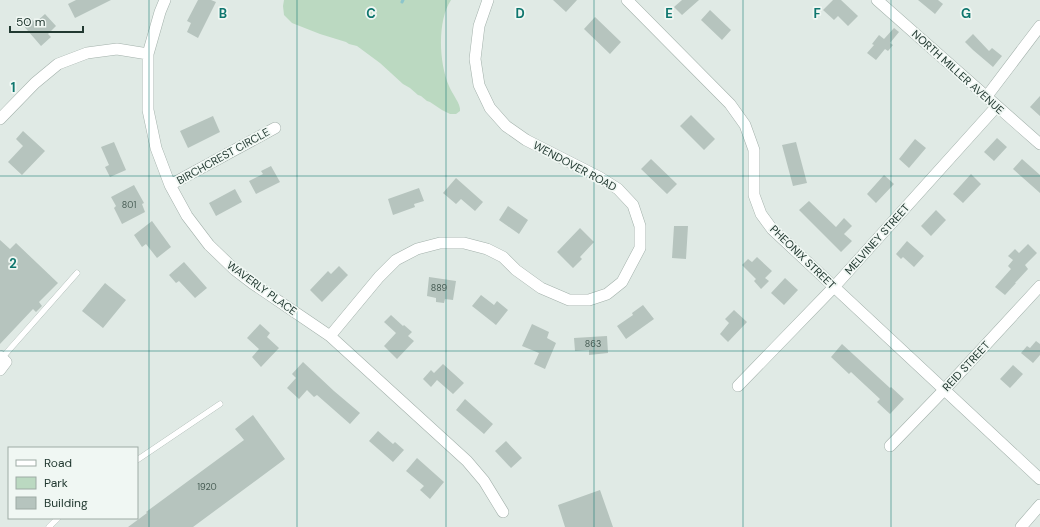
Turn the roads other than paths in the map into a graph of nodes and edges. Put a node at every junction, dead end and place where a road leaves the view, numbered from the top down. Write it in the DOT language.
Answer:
graph roads {
  1 [pos="165,0"];
  2 [pos="488,0"];
  3 [pos="627,0"];
  4 [pos="877,0"];
  5 [pos="1040,26"];
  6 [pos="148,54"];
  7 [pos="987,96"];
  8 [pos="997,106"];
  9 [pos="0,119"];
  10 [pos="275,128"];
  11 [pos="1040,144"];
  12 [pos="170,185"];
  13 [pos="77,272"];
  14 [pos="1040,286"];
  15 [pos="834,287"];
  16 [pos="330,336"];
  17 [pos="1,357"];
  18 [pos="0,370"];
  19 [pos="738,386"];
  20 [pos="944,390"];
  21 [pos="220,404"];
  22 [pos="890,446"];
  23 [pos="138,459"];
  24 [pos="1040,479"];
  25 [pos="1040,505"];
  26 [pos="503,512"];
  27 [pos="57,519"];
  28 [pos="49,527"];
  29 [pos="1021,527"];
  1 -- 6 [label="street, WAVERLY PLACE"];
  2 -- 16 [label="street, WENDOVER ROAD"];
  3 -- 15 [label="street, PHEONIX STREET"];
  4 -- 7 [label="street, NORTH MILLER AVENUE"];
  5 -- 7 [label="street"];
  6 -- 9 [label="street"];
  6 -- 12 [label="street, WAVERLY PLACE"];
  7 -- 8 [label="street, NORTH MILLER AVENUE"];
  8 -- 11 [label="street, NORTH MILLER AVENUE"];
  8 -- 15 [label="street, MELVINEY STREET"];
  10 -- 12 [label="street, BIRCHCREST CIRCLE"];
  12 -- 16 [label="street, WAVERLY PLACE"];
  13 -- 17 [label="lane"];
  14 -- 20 [label="street, REID STREET"];
  15 -- 19 [label="street, MELVINEY STREET"];
  15 -- 20 [label="street, PHEONIX STREET"];
  16 -- 26 [label="street, WAVERLY PLACE"];
  17 -- 18 [label="street"];
  20 -- 22 [label="street, REID STREET"];
  20 -- 24 [label="street, PHEONIX STREET"];
  21 -- 23 [label="lane"];
  25 -- 29 [label="street"];
  27 -- 28 [label="lane"];
}
